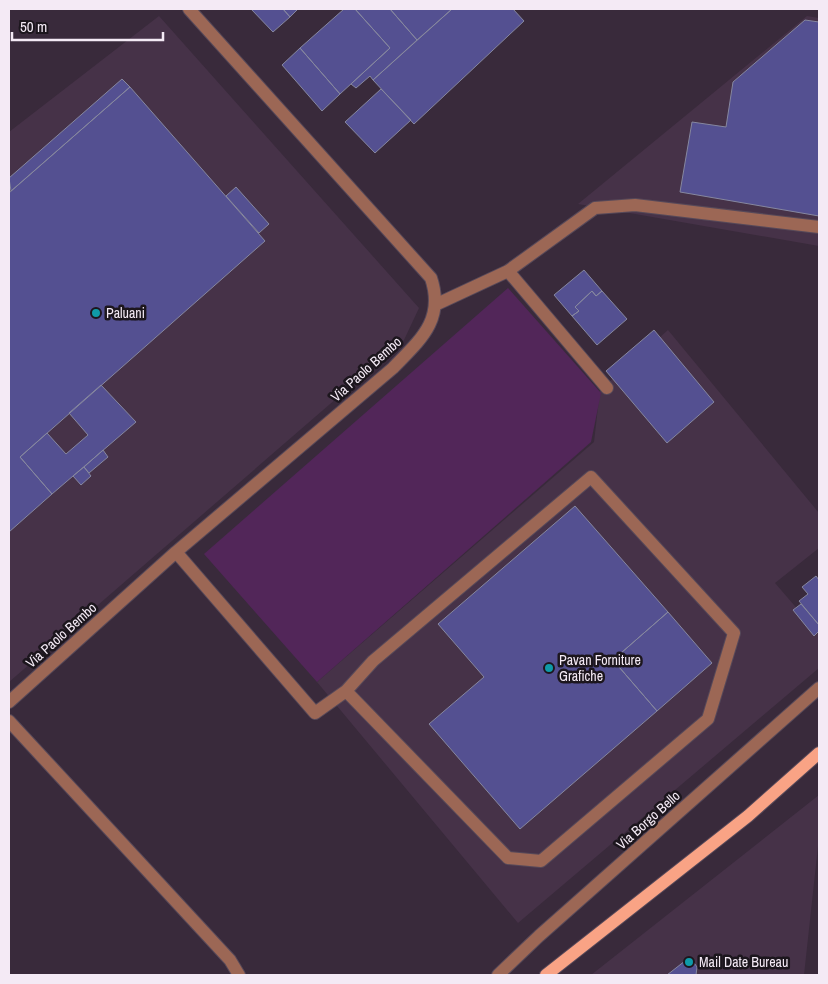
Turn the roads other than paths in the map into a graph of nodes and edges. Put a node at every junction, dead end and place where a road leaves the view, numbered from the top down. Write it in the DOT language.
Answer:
graph roads {
  1 [pos="189,9"];
  2 [pos="819,227"];
  3 [pos="508,271"];
  4 [pos="435,305"];
  5 [pos="607,388"];
  6 [pos="176,552"];
  7 [pos="819,688"];
  8 [pos="346,691"];
  9 [pos="9,702"];
  10 [pos="9,721"];
  11 [pos="819,753"];
  12 [pos="239,975"];
  13 [pos="498,975"];
  14 [pos="546,975"];
  1 -- 4 [label="street, Via Paolo Bembo"];
  2 -- 3 [label="street"];
  3 -- 4 [label="street"];
  3 -- 5 [label="street"];
  4 -- 6 [label="street, Via Paolo Bembo"];
  6 -- 8 [label="street"];
  6 -- 9 [label="street, Via Paolo Bembo"];
  7 -- 13 [label="street, Via Borgo Bello"];
  8 -- 8 [label="street"];
  10 -- 12 [label="street"];
  11 -- 14 [label="main road"];
}
